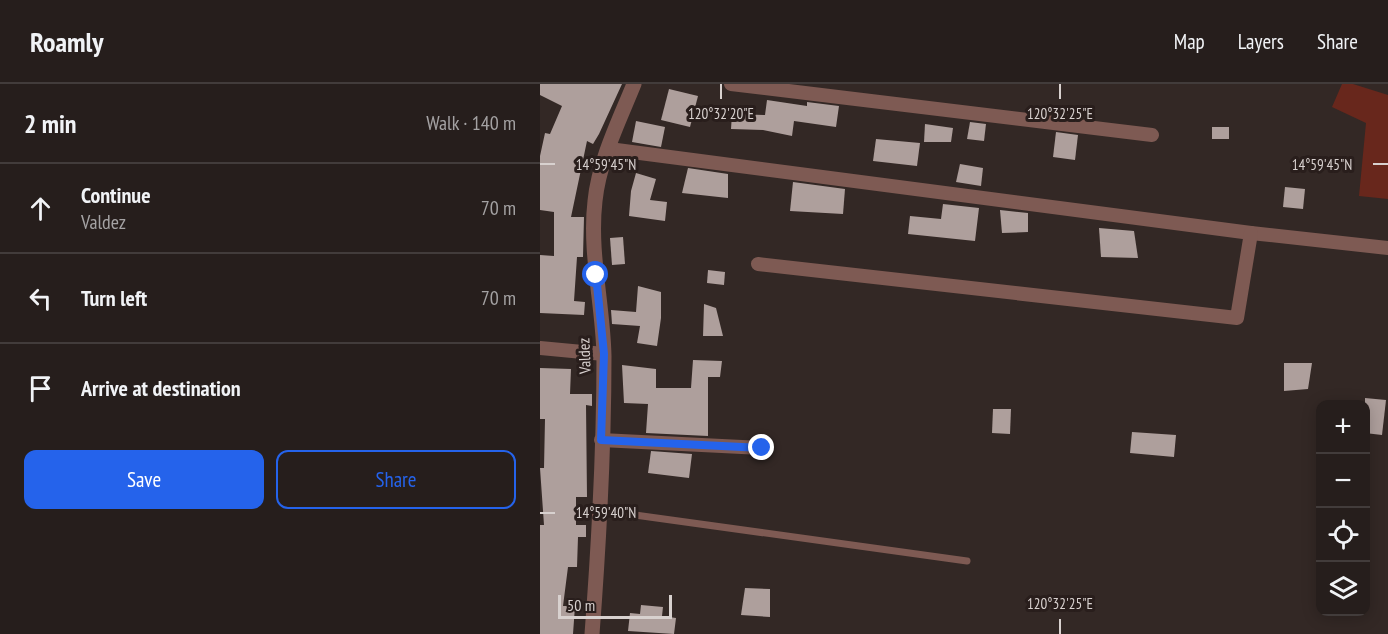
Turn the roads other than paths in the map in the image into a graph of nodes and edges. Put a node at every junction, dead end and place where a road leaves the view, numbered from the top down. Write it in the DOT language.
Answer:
graph roads {
  1 [pos="634,84"];
  2 [pos="731,84"];
  3 [pos="1152,135"];
  4 [pos="609,149"];
  5 [pos="1251,234"];
  6 [pos="1388,248"];
  7 [pos="758,264"];
  8 [pos="540,348"];
  9 [pos="604,354"];
  10 [pos="601,440"];
  11 [pos="762,448"];
  12 [pos="599,510"];
  13 [pos="967,561"];
  14 [pos="592,634"];
  1 -- 4 [label="street, Valdez"];
  2 -- 3 [label="street"];
  4 -- 5 [label="street"];
  4 -- 9 [label="street, Valdez"];
  5 -- 6 [label="street"];
  5 -- 7 [label="street"];
  8 -- 9 [label="street"];
  9 -- 10 [label="street, Valdez"];
  10 -- 11 [label="street"];
  10 -- 12 [label="street, Valdez"];
  12 -- 13 [label="lane"];
  12 -- 14 [label="street, Valdez"];
}
